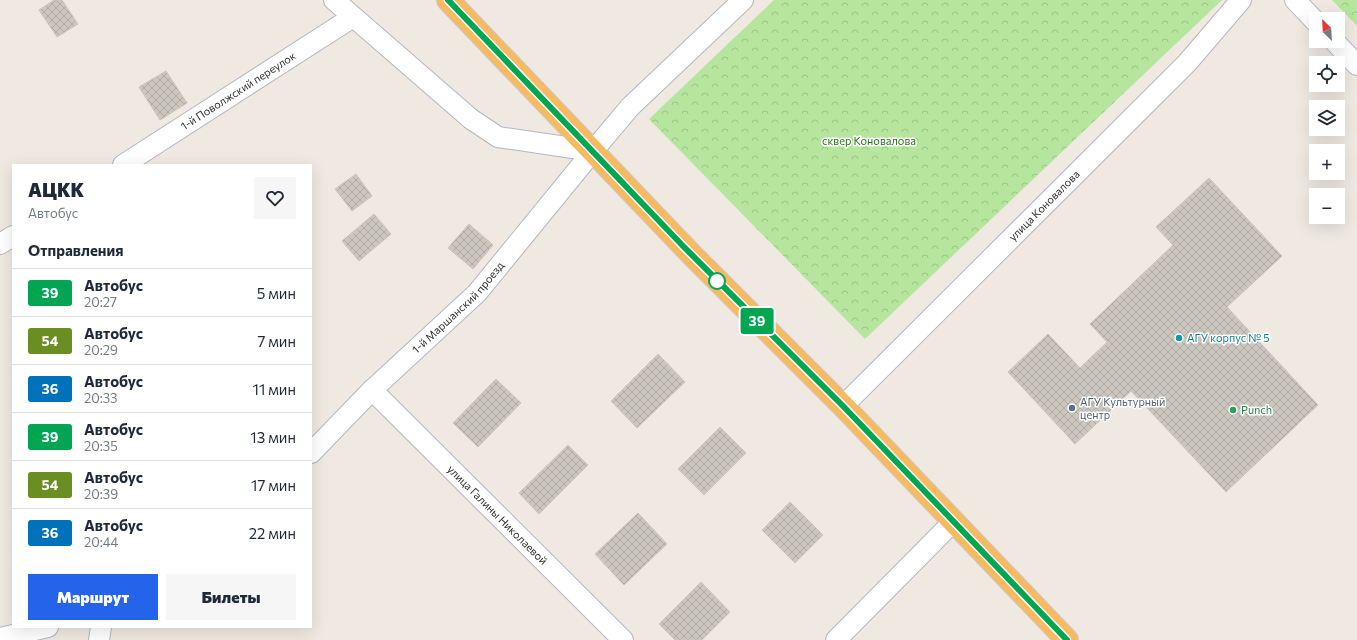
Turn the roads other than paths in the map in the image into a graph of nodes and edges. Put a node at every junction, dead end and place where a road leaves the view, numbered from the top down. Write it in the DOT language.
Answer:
graph roads {
  1 [pos="334,0"];
  2 [pos="448,0"];
  3 [pos="743,0"];
  4 [pos="1241,0"];
  5 [pos="1295,0"];
  6 [pos="1309,15"];
  7 [pos="353,17"];
  8 [pos="1341,48"];
  9 [pos="1357,65"];
  10 [pos="593,151"];
  11 [pos="125,164"];
  12 [pos="12,237"];
  13 [pos="0,244"];
  14 [pos="372,390"];
  15 [pos="843,406"];
  16 [pos="312,452"];
  17 [pos="953,522"];
  18 [pos="42,628"];
  19 [pos="101,628"];
  20 [pos="1,635"];
  21 [pos="99,640"];
  22 [pos="623,640"];
  23 [pos="836,640"];
  24 [pos="1067,640"];
  1 -- 7 [label="street"];
  2 -- 10 [label="highway"];
  3 -- 10 [label="street, 1-й Маршанский проезд"];
  4 -- 15 [label="street, улица Коновалова"];
  5 -- 6 [label="street"];
  7 -- 10 [label="street"];
  7 -- 11 [label="street, 1-й Поволжский переулок"];
  8 -- 9 [label="street"];
  10 -- 14 [label="street, 1-й Маршанский проезд"];
  10 -- 15 [label="highway"];
  12 -- 13 [label="street"];
  14 -- 16 [label="street, 1-й Маршанский проезд"];
  14 -- 22 [label="street, улица Галины Николаевой"];
  15 -- 17 [label="highway"];
  17 -- 23 [label="street"];
  17 -- 24 [label="highway"];
  18 -- 20 [label="street"];
  19 -- 21 [label="street"];
}
